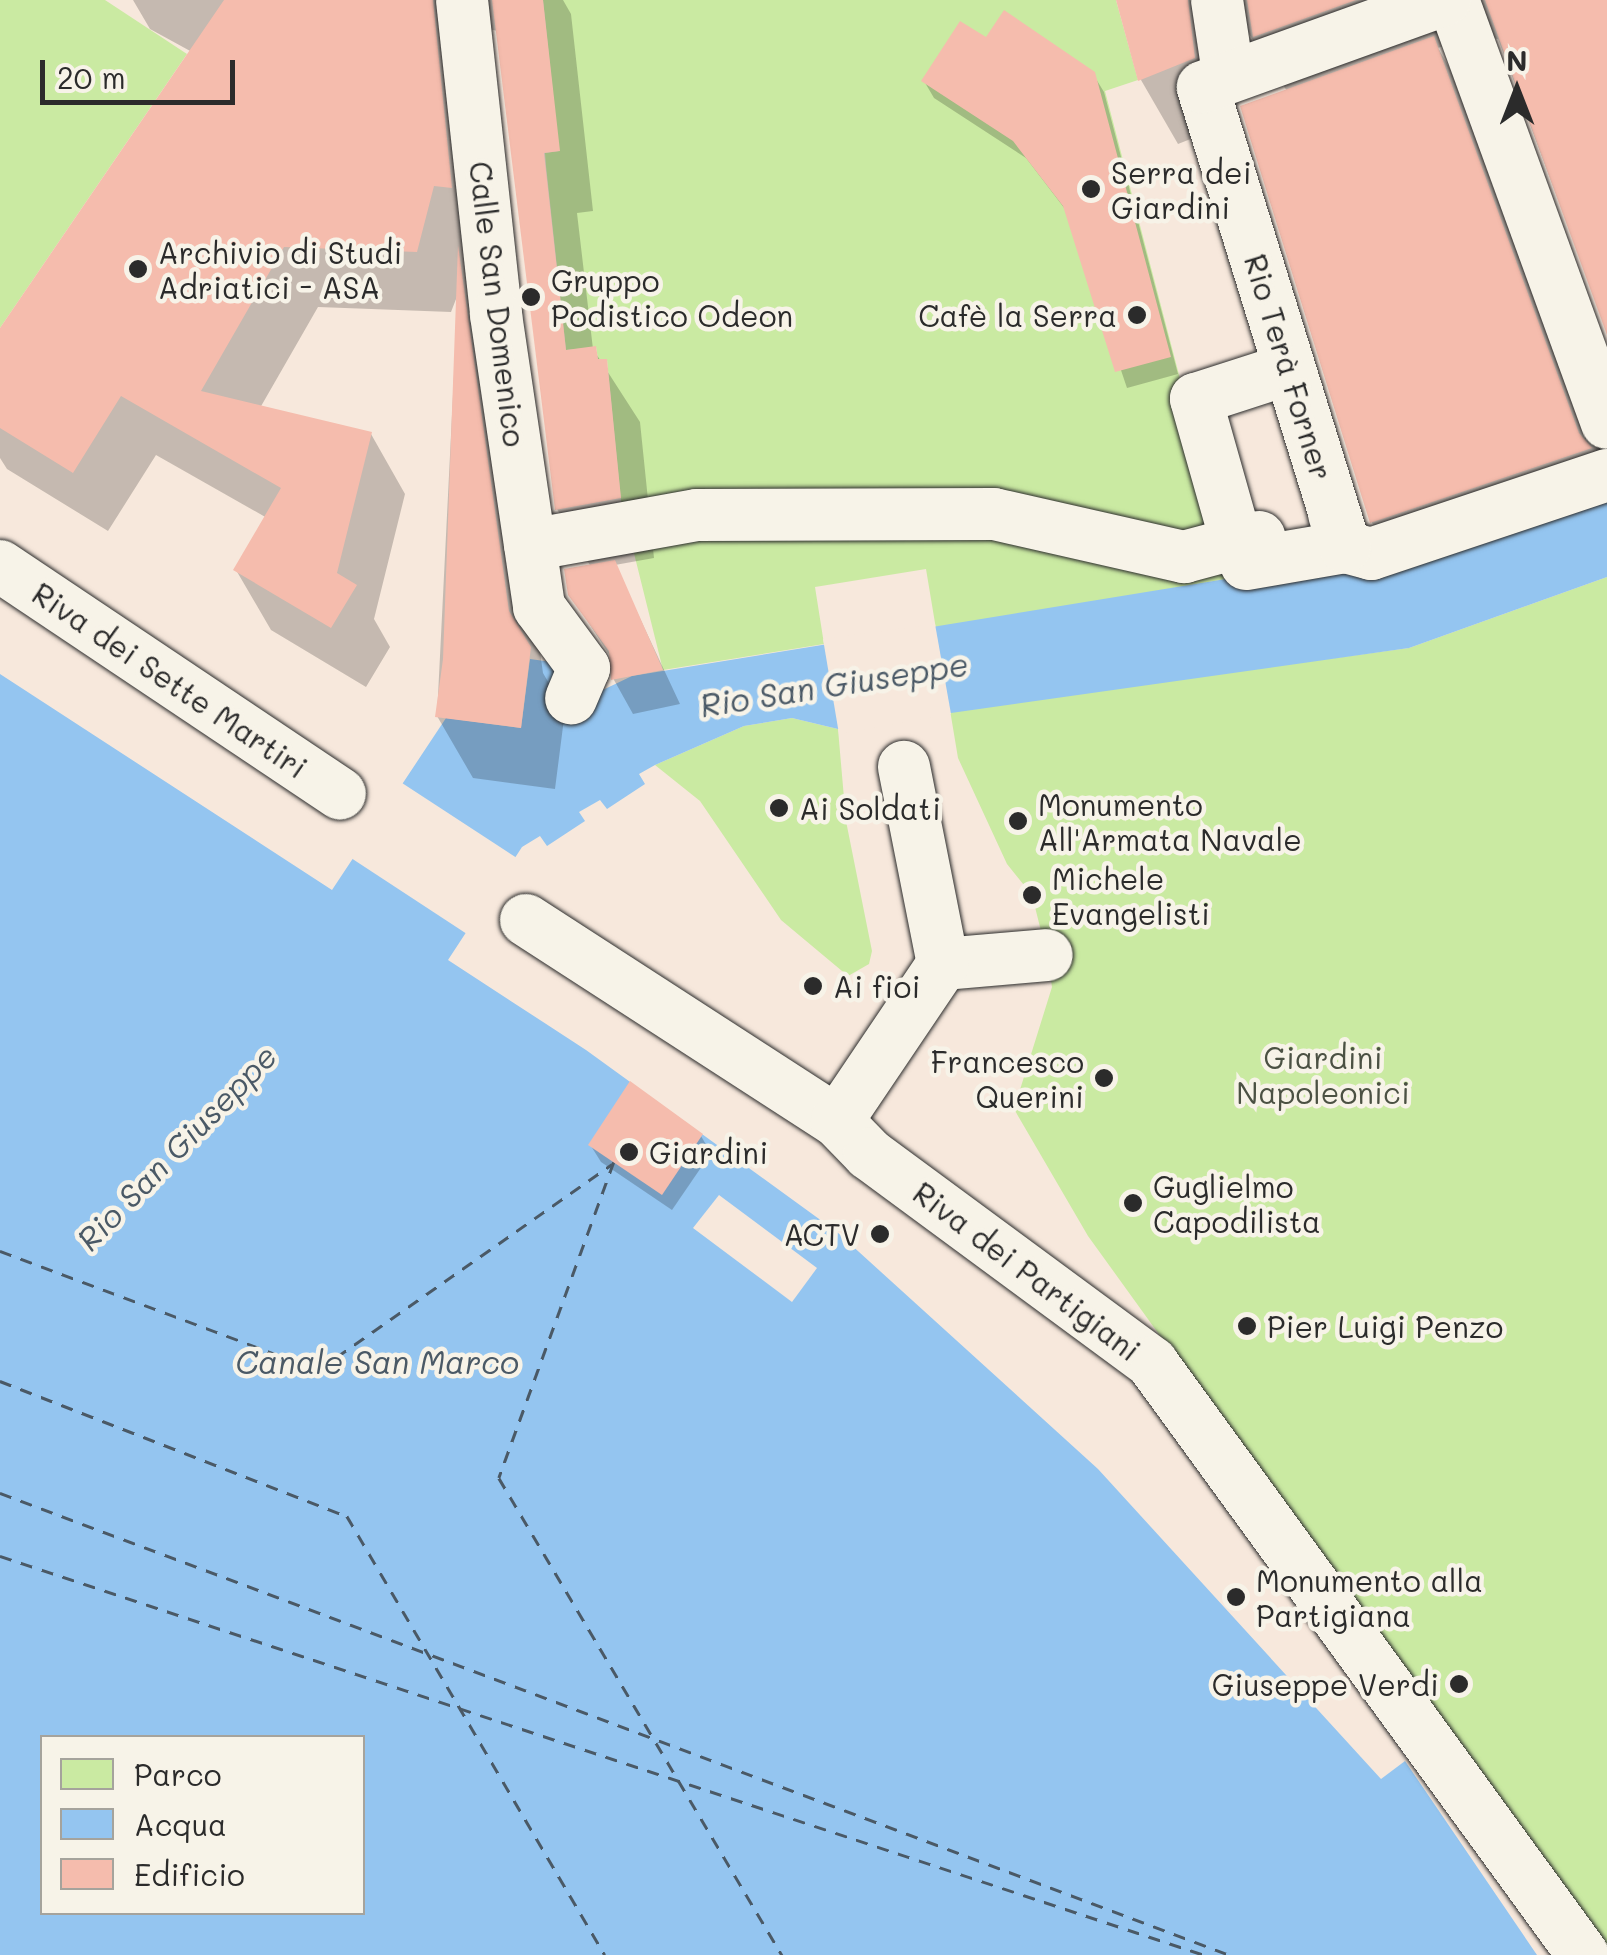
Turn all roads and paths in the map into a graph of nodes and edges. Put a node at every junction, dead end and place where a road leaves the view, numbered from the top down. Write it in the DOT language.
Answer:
graph roads {
  1 [pos="462,0"];
  2 [pos="1217,0"];
  3 [pos="1445,0"];
  4 [pos="1453,0"];
  5 [pos="1329,20"];
  6 [pos="1223,77"];
  7 [pos="1289,369"];
  8 [pos="1607,423"];
  9 [pos="1607,475"];
  10 [pos="1350,538"];
  11 [pos="530,545"];
  12 [pos="1248,545"];
  13 [pos="0,566"];
  14 [pos="571,698"];
  15 [pos="904,767"];
  16 [pos="340,794"];
  17 [pos="526,920"];
  18 [pos="1047,955"];
  19 [pos="943,964"];
  20 [pos="837,1121"];
  21 [pos="1555,1937"];
  1 -- 11 [label="street, Calle San Domenico"];
  2 -- 6 [label="street"];
  3 -- 5 [label="street"];
  4 -- 8 [label="street"];
  5 -- 6 [label="street"];
  6 -- 7 [label="street, Rio Terà Forner"];
  7 -- 10 [label="street, Rio Terà Forner"];
  7 -- 12 [label="street"];
  9 -- 10 [label="street"];
  10 -- 12 [label="street"];
  11 -- 12 [label="street"];
  11 -- 14 [label="street, Calle San Domenico"];
  13 -- 16 [label="street, Riva dei Sette Martiri"];
  15 -- 19 [label="street"];
  17 -- 20 [label="street, Riva dei Partigiani"];
  18 -- 19 [label="street"];
  19 -- 20 [label="street"];
  20 -- 21 [label="street, Riva dei Partigiani"];
}
